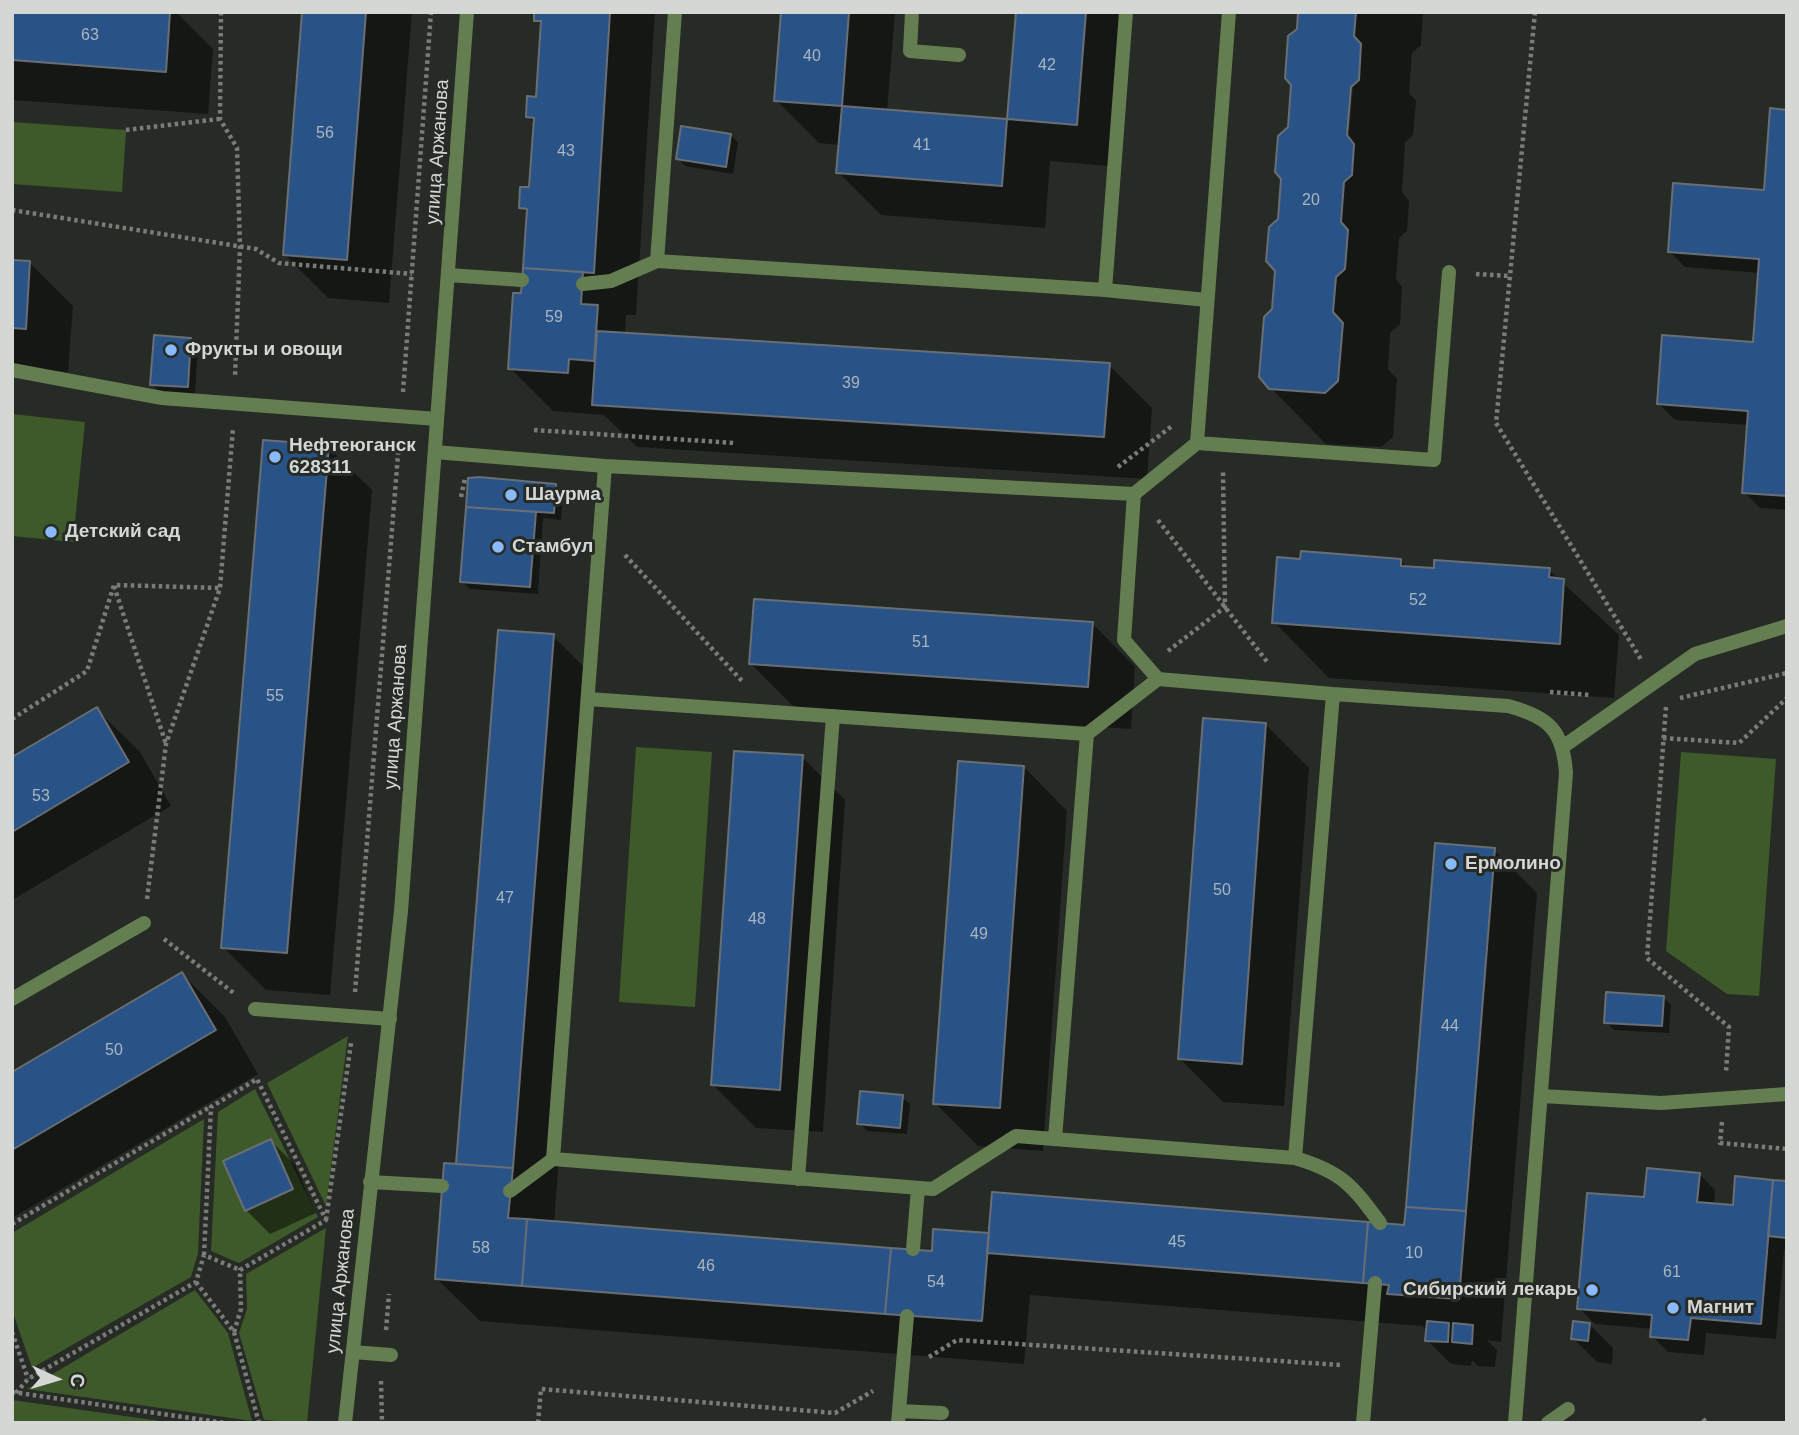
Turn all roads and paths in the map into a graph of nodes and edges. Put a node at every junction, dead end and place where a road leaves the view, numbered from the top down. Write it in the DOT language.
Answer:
graph roads {
  1 [pos="221,12"];
  2 [pos="431,12"];
  3 [pos="467,12"];
  4 [pos="676,12"];
  5 [pos="912,12"];
  6 [pos="1126,12"];
  7 [pos="1228,12"];
  8 [pos="1535,12"];
  9 [pos="959,55"];
  10 [pos="220,119"];
  11 [pos="126,130"];
  12 [pos="12,210"];
  13 [pos="240,246"];
  14 [pos="657,261"];
  15 [pos="1449,272"];
  16 [pos="412,274"];
  17 [pos="448,275"];
  18 [pos="1510,276"];
  19 [pos="522,280"];
  20 [pos="583,284"];
  21 [pos="1105,290"];
  22 [pos="1207,300"];
  23 [pos="12,370"];
  24 [pos="235,403"];
  25 [pos="401,416"];
  26 [pos="437,419"];
  27 [pos="1198,435"];
  28 [pos="435,452"];
  29 [pos="606,466"];
  30 [pos="1118,467"];
  31 [pos="465,476"];
  32 [pos="479,477"];
  33 [pos="557,482"];
  34 [pos="1134,494"];
  35 [pos="601,529"];
  36 [pos="114,585"];
  37 [pos="220,588"];
  38 [pos="1225,607"];
  39 [pos="1787,626"];
  40 [pos="1147,667"];
  41 [pos="1787,673"];
  42 [pos="1158,679"];
  43 [pos="1655,682"];
  44 [pos="749,688"];
  45 [pos="1333,694"];
  46 [pos="1787,698"];
  47 [pos="588,699"];
  48 [pos="833,716"];
  49 [pos="12,719"];
  50 [pos="1087,734"];
  51 [pos="1663,738"];
  52 [pos="166,744"];
  53 [pos="1564,746"];
  54 [pos="144,923"];
  55 [pos="12,999"];
  56 [pos="255,1009"];
  57 [pos="353,1016"];
  58 [pos="390,1019"];
  59 [pos="1787,1094"];
  60 [pos="1542,1096"];
  61 [pos="1724,1098"];
  62 [pos="211,1107"];
  63 [pos="1055,1139"];
  64 [pos="1787,1149"];
  65 [pos="1296,1158"];
  66 [pos="552,1159"];
  67 [pos="798,1179"];
  68 [pos="370,1182"];
  69 [pos="442,1186"];
  70 [pos="918,1188"];
  71 [pos="510,1191"];
  72 [pos="326,1220"];
  73 [pos="1380,1223"];
  74 [pos="12,1224"];
  75 [pos="913,1250"];
  76 [pos="204,1255"];
  77 [pos="240,1270"];
  78 [pos="196,1282"];
  79 [pos="1376,1283"];
  80 [pos="907,1316"];
  81 [pos="12,1332"];
  82 [pos="234,1332"];
  83 [pos="353,1352"];
  84 [pos="391,1355"];
  85 [pos="1368,1367"];
  86 [pos="902,1374"];
  87 [pos="28,1379"];
  88 [pos="14,1392"];
  89 [pos="1568,1409"];
  90 [pos="942,1413"];
  91 [pos="898,1417"];
  92 [pos="225,1423"];
  93 [pos="259,1423"];
  94 [pos="345,1423"];
  95 [pos="538,1423"];
  96 [pos="1363,1423"];
  97 [pos="1515,1423"];
  98 [pos="1548,1423"];
  1 -- 10 [label="path"];
  2 -- 16 [label="path"];
  3 -- 17 [label="street, улица Аржанова"];
  4 -- 14 [label="street"];
  5 -- 9 [label="street"];
  6 -- 21 [label="street"];
  7 -- 22 [label="street"];
  8 -- 18 [label="path"];
  10 -- 11 [label="path"];
  10 -- 13 [label="path"];
  12 -- 13 [label="path"];
  13 -- 16 [label="path"];
  13 -- 24 [label="path"];
  14 -- 20 [label="street"];
  14 -- 21 [label="street"];
  15 -- 18 [label="path"];
  15 -- 27 [label="street"];
  16 -- 25 [label="path"];
  17 -- 19 [label="street"];
  17 -- 26 [label="street, улица Аржанова"];
  18 -- 43 [label="path"];
  21 -- 22 [label="street"];
  22 -- 27 [label="street"];
  23 -- 24 [label="street"];
  24 -- 25 [label="street"];
  24 -- 37 [label="path"];
  25 -- 26 [label="street"];
  25 -- 57 [label="path"];
  26 -- 28 [label="street, улица Аржанова"];
  27 -- 30 [label="path"];
  27 -- 34 [label="street"];
  28 -- 29 [label="street"];
  28 -- 58 [label="street, улица Аржанова"];
  29 -- 34 [label="street"];
  29 -- 35 [label="street"];
  31 -- 32 [label="path"];
  33 -- 35 [label="path"];
  34 -- 40 [label="street"];
  35 -- 44 [label="path"];
  35 -- 47 [label="street"];
  36 -- 37 [label="path"];
  36 -- 49 [label="path"];
  36 -- 52 [label="path"];
  37 -- 52 [label="path"];
  38 -- 40 [label="path"];
  39 -- 43 [label="street"];
  40 -- 42 [label="street"];
  41 -- 51 [label="path"];
  42 -- 45 [label="street"];
  42 -- 50 [label="street"];
  43 -- 53 [label="street"];
  45 -- 53 [label="street"];
  45 -- 65 [label="street"];
  46 -- 51 [label="path"];
  47 -- 48 [label="street"];
  47 -- 66 [label="street"];
  48 -- 50 [label="street"];
  48 -- 67 [label="street"];
  50 -- 63 [label="street"];
  51 -- 61 [label="path"];
  52 -- 54 [label="path"];
  53 -- 60 [label="street"];
  54 -- 55 [label="street"];
  54 -- 56 [label="path"];
  56 -- 57 [label="street"];
  57 -- 58 [label="street"];
  57 -- 72 [label="path"];
  58 -- 68 [label="street, улица Аржанова"];
  59 -- 61 [label="street"];
  60 -- 61 [label="street"];
  60 -- 97 [label="street"];
  61 -- 64 [label="path"];
  62 -- 72 [label="path"];
  62 -- 74 [label="path"];
  62 -- 76 [label="path"];
  63 -- 65 [label="street"];
  63 -- 70 [label="street"];
  65 -- 73 [label="street"];
  66 -- 67 [label="street"];
  66 -- 71 [label="street"];
  67 -- 70 [label="street"];
  68 -- 69 [label="street"];
  68 -- 83 [label="street, улица Аржанова"];
  70 -- 75 [label="street"];
  72 -- 77 [label="path"];
  76 -- 77 [label="path"];
  76 -- 78 [label="path"];
  77 -- 82 [label="path"];
  78 -- 82 [label="path"];
  78 -- 87 [label="path"];
  79 -- 85 [label="street"];
  80 -- 86 [label="street"];
  81 -- 87 [label="path"];
  82 -- 93 [label="path"];
  83 -- 84 [label="street"];
  83 -- 94 [label="street, улица Аржанова"];
  85 -- 86 [label="path"];
  85 -- 96 [label="street"];
  86 -- 91 [label="street"];
  86 -- 95 [label="path"];
  87 -- 88 [label="path"];
  88 -- 92 [label="path"];
  89 -- 98 [label="street"];
  90 -- 91 [label="street"];
}
